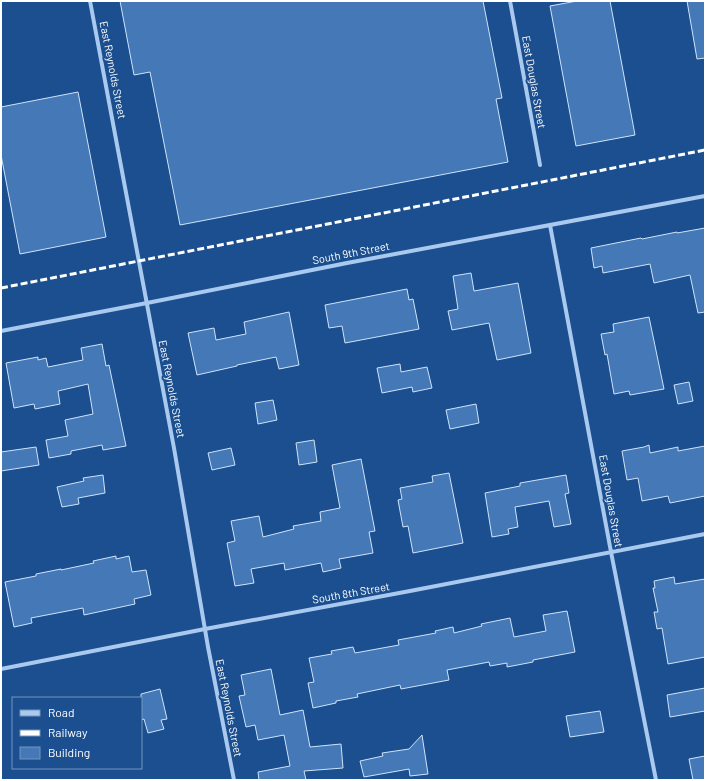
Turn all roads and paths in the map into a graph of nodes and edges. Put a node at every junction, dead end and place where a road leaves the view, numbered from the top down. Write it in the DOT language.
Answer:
graph roads {
  1 [pos="90,1"];
  2 [pos="510,1"];
  3 [pos="540,165"];
  4 [pos="705,196"];
  5 [pos="550,225"];
  6 [pos="147,303"];
  7 [pos="1,331"];
  8 [pos="705,534"];
  9 [pos="611,552"];
  10 [pos="205,629"];
  11 [pos="1,669"];
  12 [pos="234,780"];
  13 [pos="656,780"];
  1 -- 6 [label="street, East Reynolds Street"];
  2 -- 3 [label="street, East Douglas Street"];
  4 -- 5 [label="street, South 9th Street"];
  5 -- 6 [label="street, South 9th Street"];
  5 -- 9 [label="street, East Douglas Street"];
  6 -- 7 [label="street, South 9th Street"];
  6 -- 10 [label="street, East Reynolds Street"];
  8 -- 9 [label="street, South 8th Street"];
  9 -- 10 [label="street, South 8th Street"];
  9 -- 13 [label="street, East Douglas Street"];
  10 -- 11 [label="street, South 8th Street"];
  10 -- 12 [label="street, East Reynolds Street"];
}
